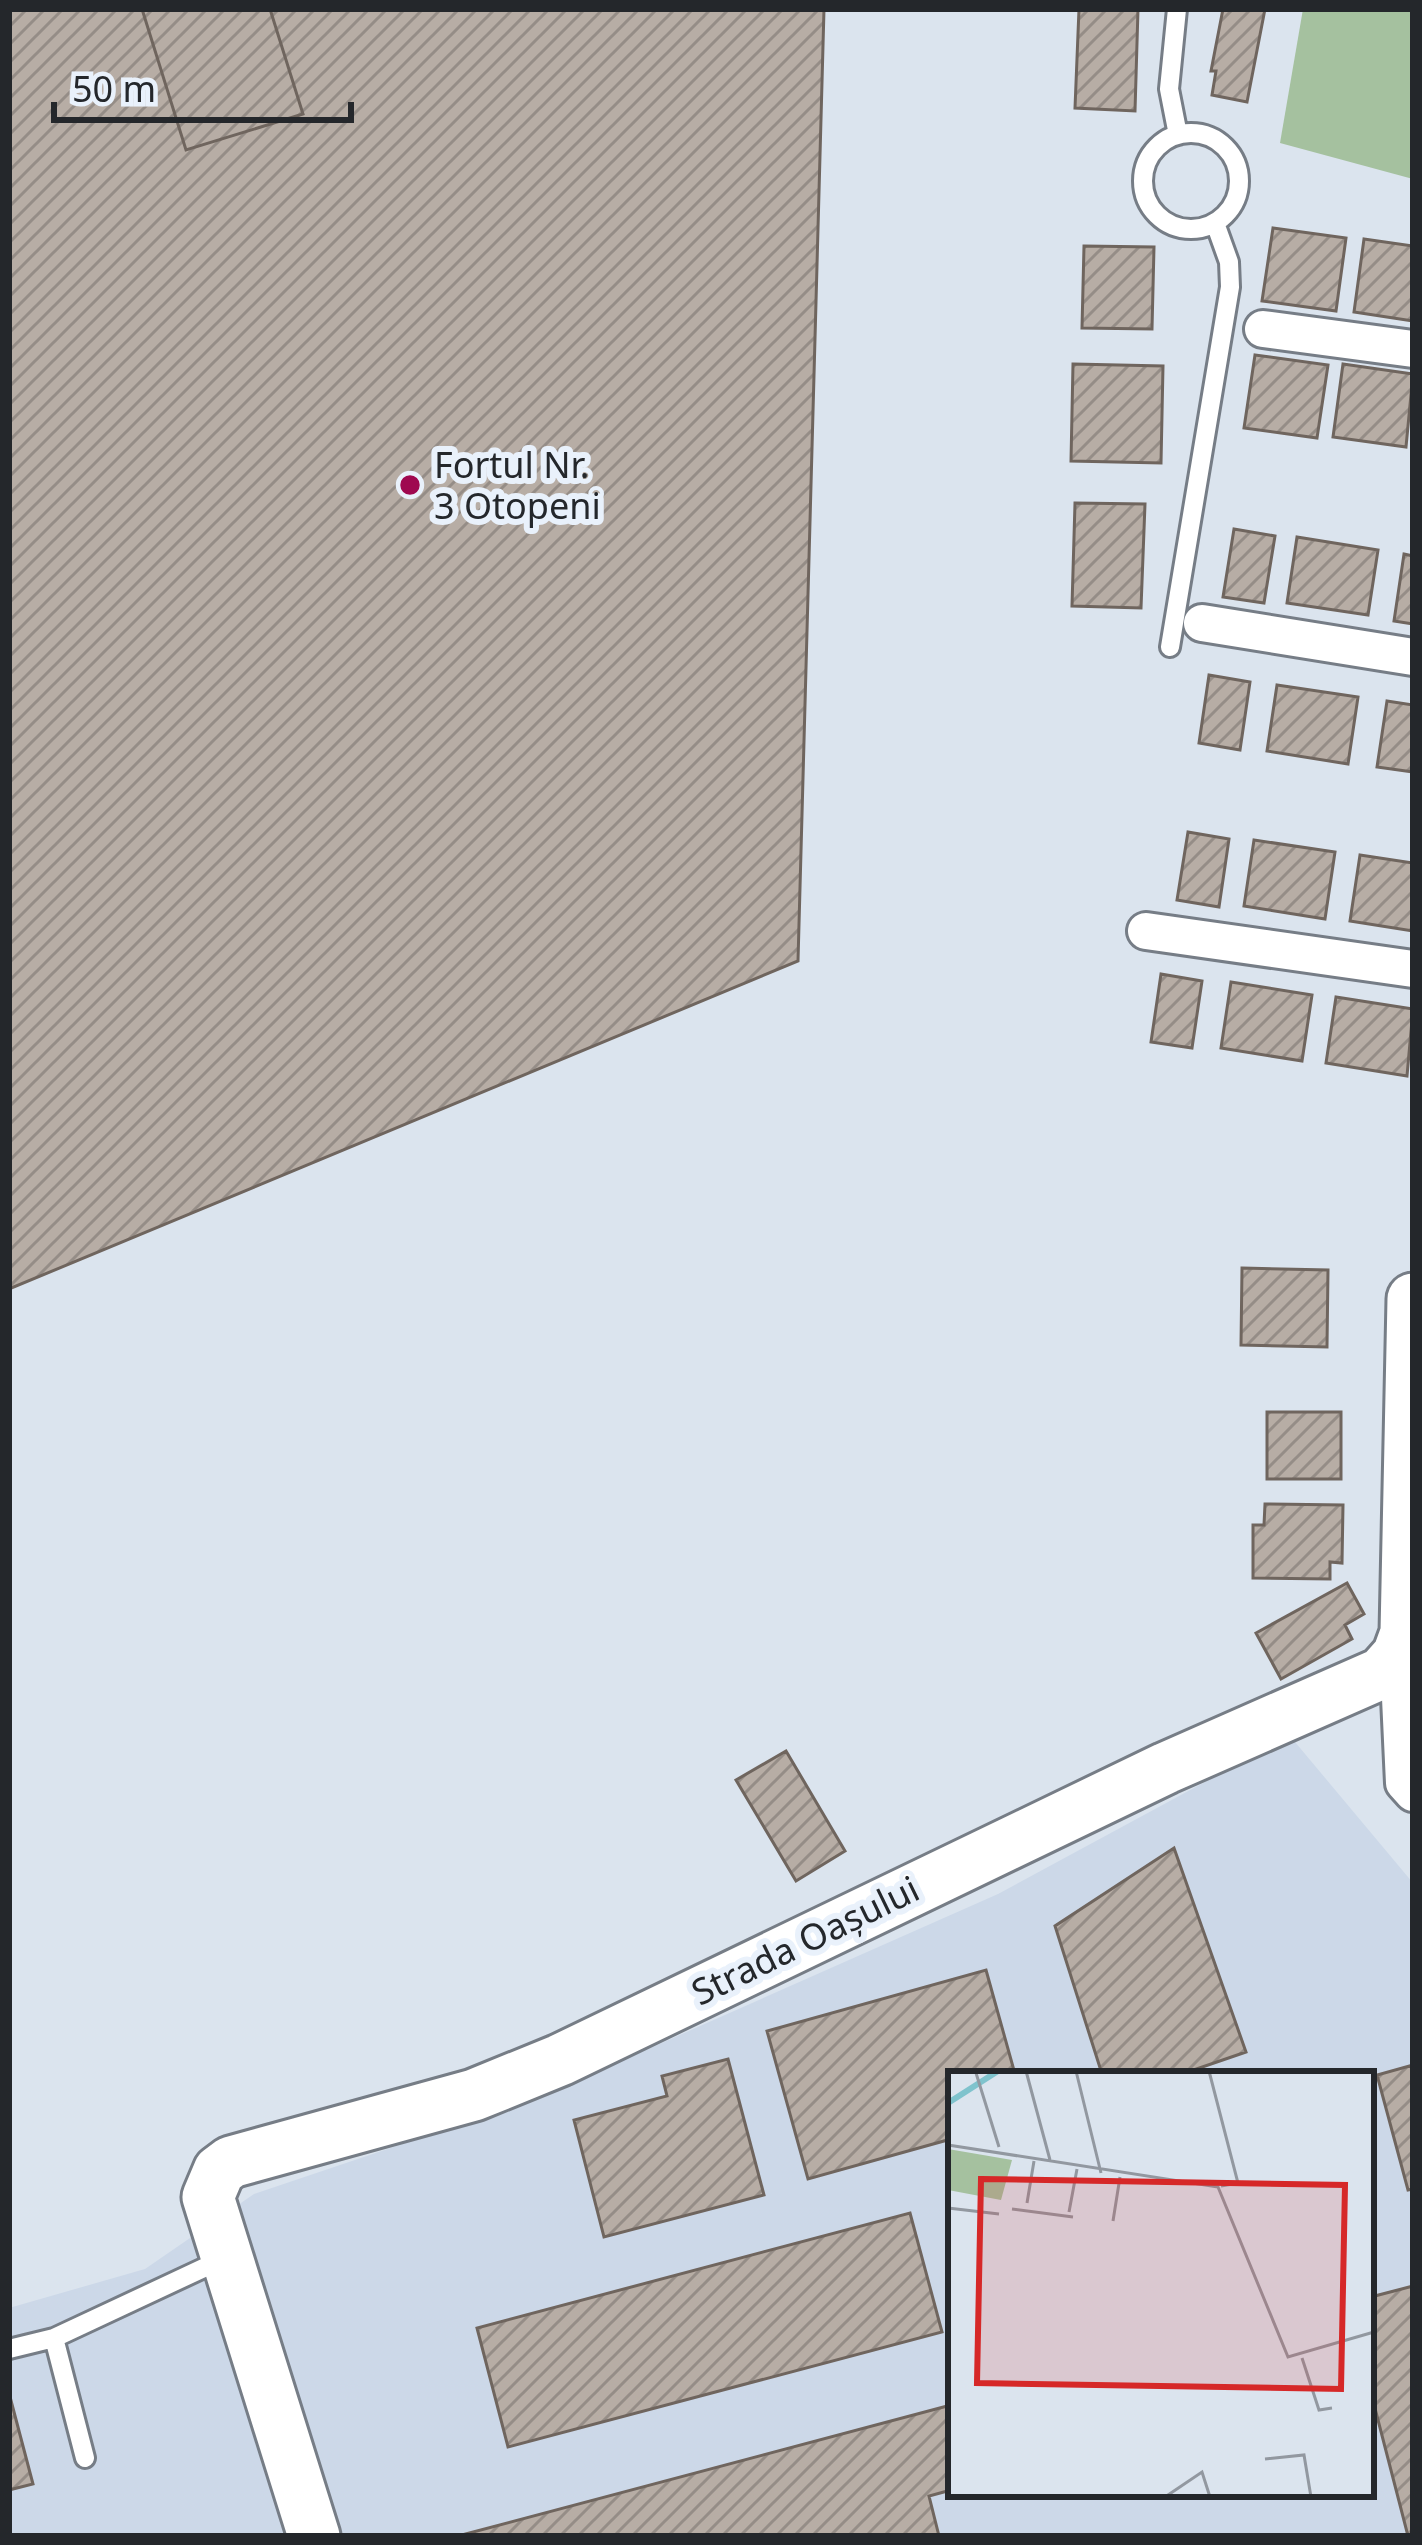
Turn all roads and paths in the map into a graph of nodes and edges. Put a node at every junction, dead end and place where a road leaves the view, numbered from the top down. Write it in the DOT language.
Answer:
graph roads {
  1 [pos="1177,9"];
  2 [pos="1178,135"];
  3 [pos="1215,223"];
  4 [pos="1263,329"];
  5 [pos="1413,350"];
  6 [pos="1202,622"];
  7 [pos="1170,647"];
  8 [pos="1413,657"];
  9 [pos="1146,931"];
  10 [pos="1413,970"];
  11 [pos="1413,1299"];
  12 [pos="1398,1655"];
  13 [pos="1413,1793"];
  14 [pos="225,2258"];
  15 [pos="54,2338"];
  16 [pos="9,2349"];
  17 [pos="85,2458"];
  18 [pos="314,2536"];
  1 -- 2 [label="lane"];
  2 -- 3 [label="lane"];
  2 -- 3 [label="lane"];
  3 -- 7 [label="lane"];
  4 -- 5 [label="street"];
  6 -- 8 [label="street"];
  9 -- 10 [label="street"];
  11 -- 12 [label="street"];
  12 -- 13 [label="street"];
  12 -- 14 [label="street, Strada Oașului"];
  14 -- 15 [label="lane"];
  14 -- 18 [label="street, Strada Oașului"];
  15 -- 16 [label="lane"];
  15 -- 17 [label="lane"];
}
